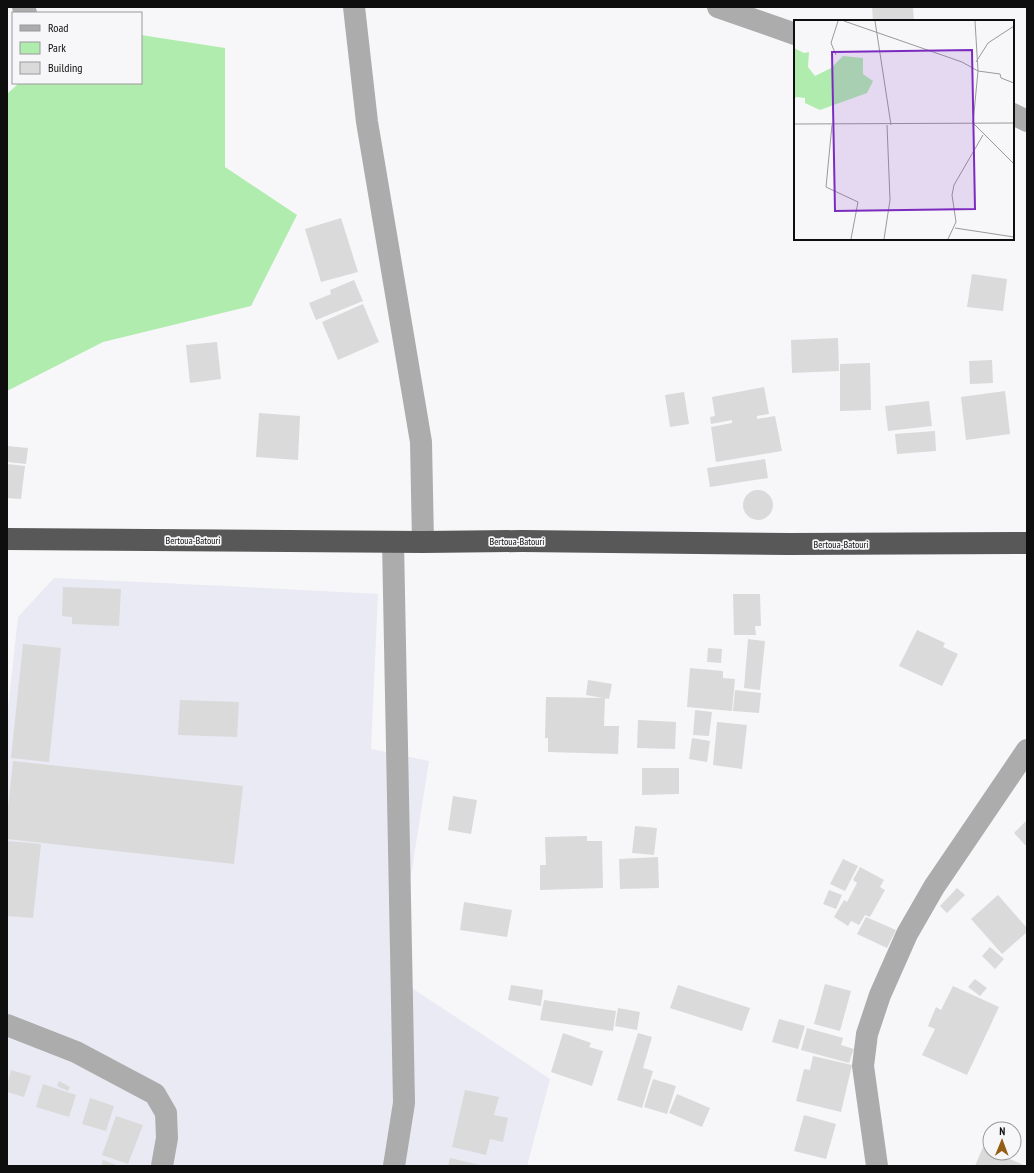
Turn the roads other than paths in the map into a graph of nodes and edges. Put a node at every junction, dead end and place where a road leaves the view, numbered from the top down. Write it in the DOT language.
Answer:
graph roads {
  1 [pos="354,7"];
  2 [pos="718,7"];
  3 [pos="794,34"];
  4 [pos="1014,114"];
  5 [pos="1027,121"];
  6 [pos="7,539"];
  7 [pos="393,542"];
  8 [pos="423,542"];
  9 [pos="1027,543"];
  10 [pos="1027,750"];
  11 [pos="7,1025"];
  12 [pos="162,1166"];
  13 [pos="394,1166"];
  14 [pos="877,1166"];
  1 -- 8 [label="street"];
  2 -- 3 [label="street"];
  4 -- 5 [label="street"];
  6 -- 7 [label="highway, Bertoua-Batouri"];
  7 -- 8 [label="highway, Bertoua-Batouri"];
  7 -- 13 [label="street"];
  8 -- 9 [label="highway, Bertoua-Batouri"];
  10 -- 14 [label="street"];
  11 -- 12 [label="street"];
}
